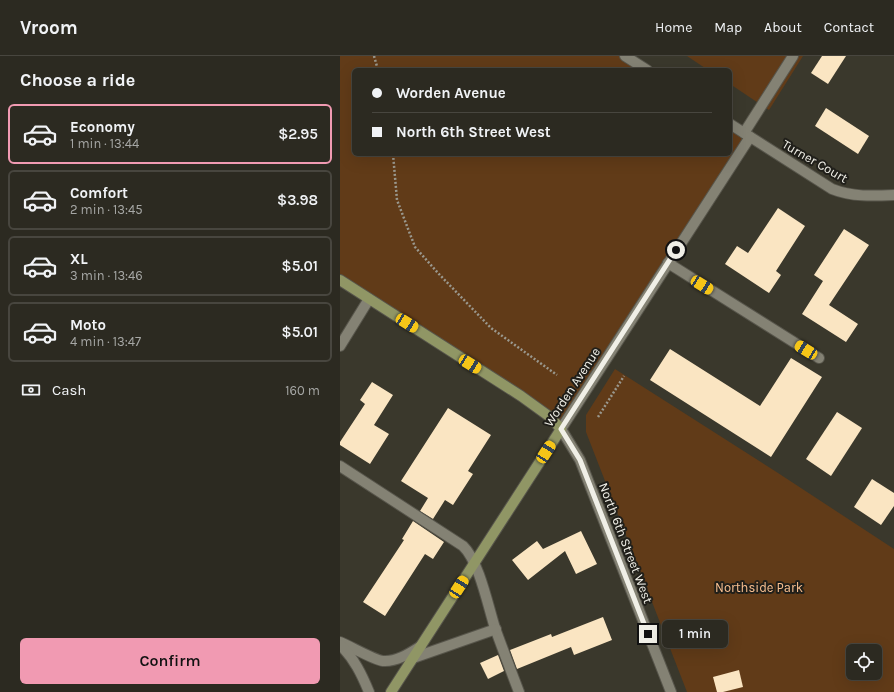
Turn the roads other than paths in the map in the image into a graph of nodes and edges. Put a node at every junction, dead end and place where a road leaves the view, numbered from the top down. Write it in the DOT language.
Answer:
graph roads {
  1 [pos="626,56"];
  2 [pos="793,56"];
  3 [pos="644,68"];
  4 [pos="732,125"];
  5 [pos="747,135"];
  6 [pos="894,195"];
  7 [pos="668,263"];
  8 [pos="340,280"];
  9 [pos="369,299"];
  10 [pos="340,346"];
  11 [pos="818,358"];
  12 [pos="561,429"];
  13 [pos="340,466"];
  14 [pos="475,563"];
  15 [pos="496,629"];
  16 [pos="340,643"];
  17 [pos="421,646"];
  18 [pos="413,658"];
  19 [pos="369,692"];
  20 [pos="391,692"];
  21 [pos="519,692"];
  22 [pos="671,692"];
  1 -- 3 [label="street"];
  2 -- 5 [label="street, Worden Avenue"];
  4 -- 5 [label="street, Turner Court"];
  5 -- 6 [label="street, Turner Court"];
  5 -- 7 [label="street, Worden Avenue"];
  7 -- 11 [label="street"];
  7 -- 12 [label="street, Worden Avenue"];
  8 -- 9 [label="street"];
  9 -- 10 [label="street"];
  9 -- 12 [label="street"];
  12 -- 14 [label="street, Worden Avenue"];
  12 -- 22 [label="street, North 6th Street West"];
  13 -- 14 [label="street"];
  14 -- 15 [label="street"];
  14 -- 17 [label="street, Worden Avenue"];
  15 -- 18 [label="street"];
  15 -- 21 [label="street"];
  16 -- 17 [label="street"];
  16 -- 19 [label="street"];
  17 -- 18 [label="street, Worden Avenue"];
  18 -- 20 [label="street, Worden Avenue"];
}
